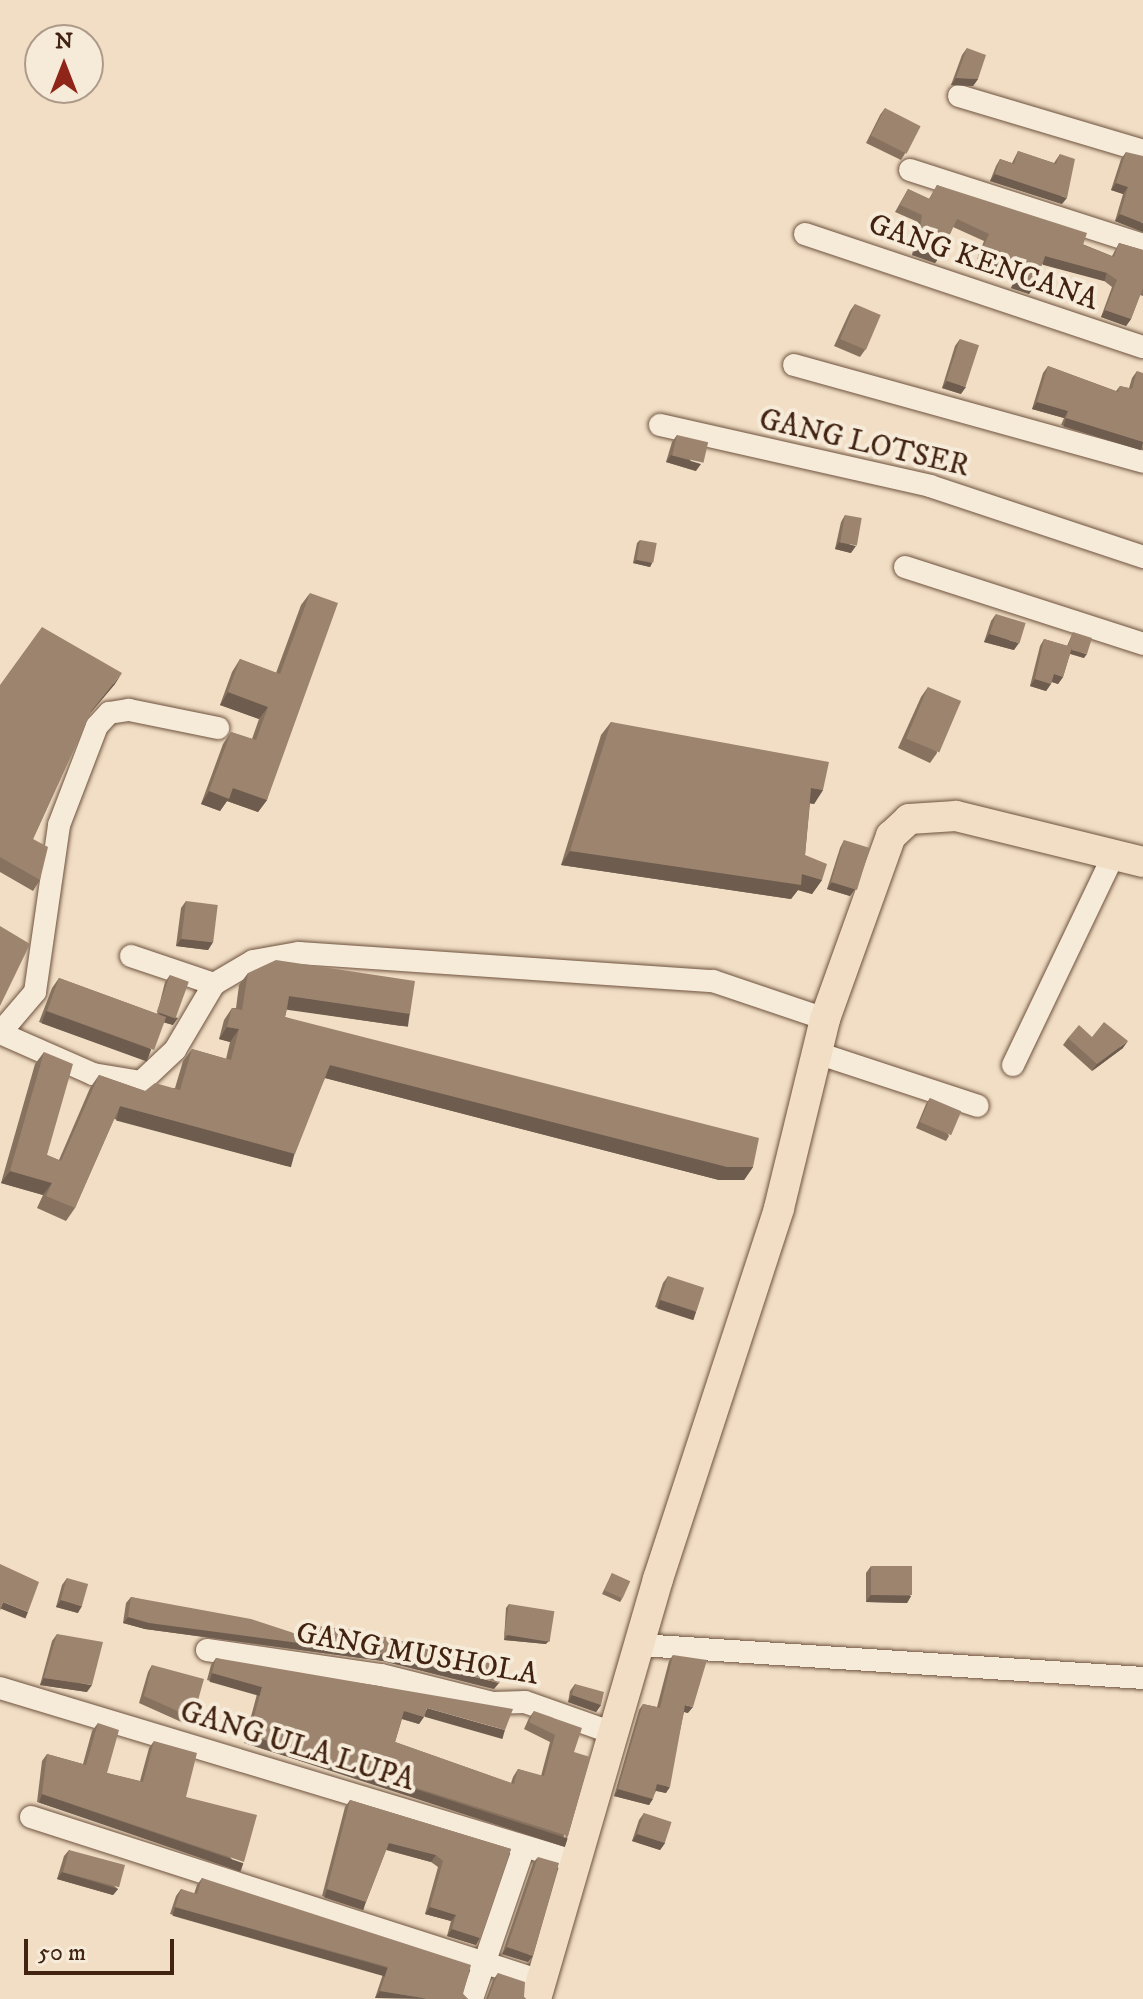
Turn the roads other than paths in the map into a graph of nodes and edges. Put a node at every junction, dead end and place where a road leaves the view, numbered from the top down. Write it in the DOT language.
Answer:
graph roads {
  1 [pos="959,96"];
  2 [pos="1143,151"];
  3 [pos="910,170"];
  4 [pos="805,234"];
  5 [pos="1143,245"];
  6 [pos="1143,347"];
  7 [pos="794,365"];
  8 [pos="660,425"];
  9 [pos="1143,462"];
  10 [pos="1143,557"];
  11 [pos="905,567"];
  12 [pos="1143,644"];
  13 [pos="218,728"];
  14 [pos="1115,852"];
  15 [pos="1143,862"];
  16 [pos="131,956"];
  17 [pos="214,984"];
  18 [pos="825,1019"];
  19 [pos="0,1033"];
  20 [pos="817,1053"];
  21 [pos="1013,1065"];
  22 [pos="978,1106"];
  23 [pos="640,1645"];
  24 [pos="207,1650"];
  25 [pos="1143,1678"];
  26 [pos="0,1688"];
  27 [pos="613,1733"];
  28 [pos="31,1817"];
  29 [pos="524,1847"];
  30 [pos="577,1862"];
  31 [pos="484,1967"];
  32 [pos="538,1990"];
  33 [pos="472,1999"];
  1 -- 2 [label="street"];
  3 -- 5 [label="street"];
  4 -- 6 [label="street, GANG KENCANA"];
  7 -- 9 [label="street"];
  8 -- 10 [label="street, GANG LOTSER"];
  11 -- 12 [label="street"];
  13 -- 19 [label="street"];
  14 -- 15 [label="main road"];
  14 -- 18 [label="main road"];
  14 -- 21 [label="street"];
  16 -- 17 [label="street"];
  17 -- 18 [label="street"];
  17 -- 19 [label="street"];
  18 -- 20 [label="main road"];
  20 -- 22 [label="street"];
  20 -- 23 [label="main road"];
  23 -- 25 [label="street"];
  23 -- 27 [label="main road"];
  24 -- 27 [label="street, GANG MUSHOLA"];
  26 -- 29 [label="street, GANG ULA LUPA"];
  27 -- 30 [label="main road"];
  28 -- 31 [label="street"];
  29 -- 30 [label="street, GANG ULA LUPA"];
  29 -- 31 [label="street"];
  30 -- 32 [label="main road"];
  31 -- 32 [label="street"];
  31 -- 33 [label="street"];
}
